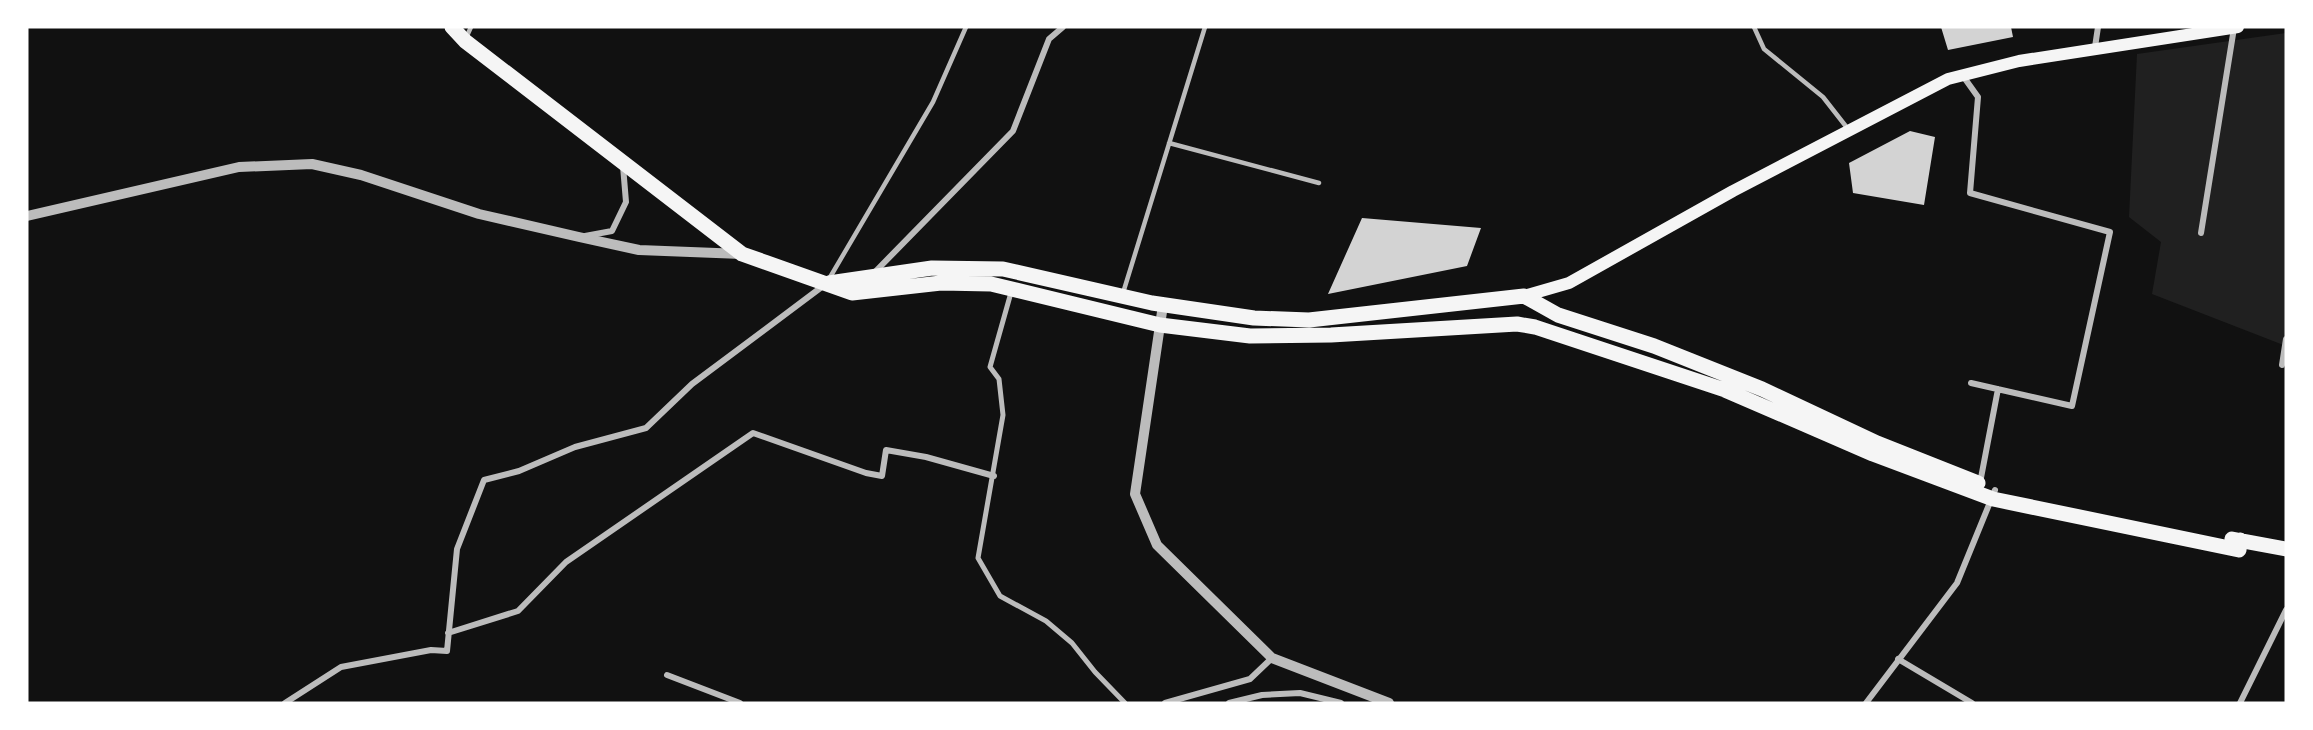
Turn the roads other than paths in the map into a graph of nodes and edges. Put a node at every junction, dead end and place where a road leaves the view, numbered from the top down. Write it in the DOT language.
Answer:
graph roads {
  1 [pos="452,27"];
  2 [pos="966,27"];
  3 [pos="1063,27"];
  4 [pos="1205,27"];
  5 [pos="1754,27"];
  6 [pos="2098,27"];
  7 [pos="2236,27"];
  8 [pos="468,34"];
  9 [pos="2096,47"];
  10 [pos="1963,76"];
  11 [pos="1849,131"];
  12 [pos="1169,143"];
  13 [pos="623,163"];
  14 [pos="1319,183"];
  15 [pos="27,216"];
  16 [pos="2201,233"];
  17 [pos="579,237"];
  18 [pos="742,254"];
  19 [pos="869,278"];
  20 [pos="826,284"];
  21 [pos="1012,288"];
  22 [pos="1122,296"];
  23 [pos="1524,296"];
  24 [pos="1163,305"];
  25 [pos="1558,315"];
  26 [pos="1331,318"];
  27 [pos="1517,324"];
  28 [pos="1160,325"];
  29 [pos="1331,335"];
  30 [pos="2286,339"];
  31 [pos="2282,365"];
  32 [pos="1971,383"];
  33 [pos="1998,389"];
  34 [pos="1875,448"];
  35 [pos="994,476"];
  36 [pos="1979,484"];
  37 [pos="1994,494"];
  38 [pos="2286,549"];
  39 [pos="2286,610"];
  40 [pos="448,633"];
  41 [pos="1272,658"];
  42 [pos="1898,659"];
  43 [pos="667,675"];
  44 [pos="1248,701"];
  45 [pos="285,703"];
  46 [pos="740,703"];
  47 [pos="1125,703"];
  48 [pos="1165,703"];
  49 [pos="1229,703"];
  50 [pos="1341,703"];
  51 [pos="1389,703"];
  52 [pos="1866,703"];
  53 [pos="1972,703"];
  54 [pos="2240,703"];
  1 -- 8 [label="main road"];
  2 -- 20 [label="lane"];
  3 -- 19 [label="street"];
  4 -- 12 [label="lane"];
  5 -- 11 [label="lane"];
  6 -- 9 [label="street"];
  7 -- 9 [label="main road"];
  7 -- 16 [label="street"];
  8 -- 13 [label="main road"];
  9 -- 10 [label="main road"];
  10 -- 11 [label="main road"];
  10 -- 33 [label="street"];
  11 -- 23 [label="main road"];
  12 -- 14 [label="lane"];
  12 -- 22 [label="lane"];
  13 -- 17 [label="street"];
  13 -- 18 [label="main road"];
  15 -- 17 [label="street"];
  17 -- 18 [label="street"];
  18 -- 20 [label="main road"];
  19 -- 20 [label="main road"];
  19 -- 22 [label="main road"];
  20 -- 21 [label="main road"];
  20 -- 40 [label="street"];
  21 -- 28 [label="main road"];
  21 -- 35 [label="street"];
  22 -- 24 [label="main road"];
  23 -- 25 [label="main road"];
  23 -- 26 [label="main road"];
  24 -- 26 [label="main road"];
  24 -- 28 [label="street"];
  25 -- 27 [label="main road"];
  25 -- 34 [label="main road"];
  26 -- 29 [label="main road"];
  27 -- 29 [label="main road"];
  27 -- 34 [label="main road"];
  28 -- 29 [label="main road"];
  28 -- 41 [label="street"];
  30 -- 31 [label="street"];
  32 -- 33 [label="street"];
  33 -- 36 [label="street"];
  34 -- 36 [label="main road"];
  34 -- 37 [label="main road"];
  35 -- 40 [label="street"];
  35 -- 47 [label="street"];
  36 -- 37 [label="main road"];
  37 -- 38 [label="main road"];
  37 -- 42 [label="street"];
  39 -- 54 [label="street"];
  40 -- 45 [label="street"];
  41 -- 48 [label="street"];
  41 -- 51 [label="street"];
  42 -- 52 [label="street"];
  42 -- 53 [label="street"];
  43 -- 46 [label="street"];
  44 -- 49 [label="street"];
  44 -- 50 [label="street"];
}
